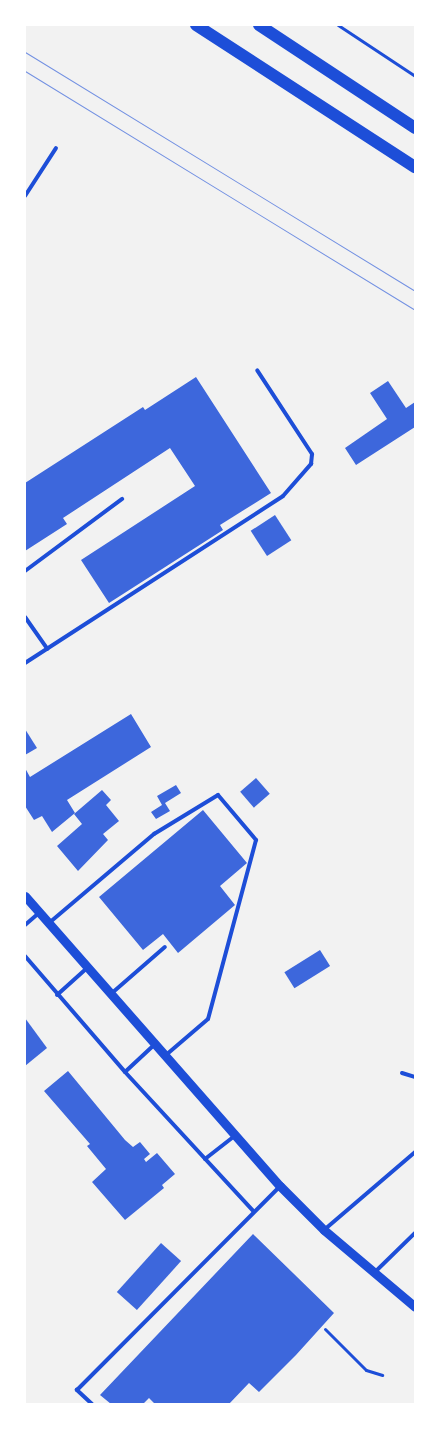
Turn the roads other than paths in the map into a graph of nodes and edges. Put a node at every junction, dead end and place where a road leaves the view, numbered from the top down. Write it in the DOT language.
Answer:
graph roads {
  1 [pos="196,25"];
  2 [pos="259,25"];
  3 [pos="415,128"];
  4 [pos="56,148"];
  5 [pos="415,167"];
  6 [pos="25,196"];
  7 [pos="256,370"];
  8 [pos="122,499"];
  9 [pos="25,571"];
  10 [pos="25,617"];
  11 [pos="47,649"];
  12 [pos="25,663"];
  13 [pos="25,896"];
  14 [pos="40,912"];
  15 [pos="49,924"];
  16 [pos="25,925"];
  17 [pos="165,946"];
  18 [pos="25,956"];
  19 [pos="88,968"];
  20 [pos="111,994"];
  21 [pos="57,995"];
  22 [pos="154,1045"];
  23 [pos="164,1056"];
  24 [pos="124,1072"];
  25 [pos="402,1073"];
  26 [pos="415,1077"];
  27 [pos="234,1136"];
  28 [pos="415,1152"];
  29 [pos="205,1159"];
  30 [pos="280,1186"];
  31 [pos="254,1212"];
  32 [pos="324,1230"];
  33 [pos="415,1233"];
  34 [pos="374,1273"];
  35 [pos="415,1307"];
  36 [pos="92,1404"];
  1 -- 5 [label="main road"];
  2 -- 3 [label="main road"];
  4 -- 6 [label="lane"];
  7 -- 11 [label="lane"];
  8 -- 9 [label="lane"];
  10 -- 11 [label="lane"];
  11 -- 12 [label="lane"];
  13 -- 14 [label="street"];
  14 -- 15 [label="street"];
  14 -- 16 [label="lane"];
  15 -- 19 [label="street"];
  15 -- 23 [label="lane"];
  17 -- 20 [label="lane"];
  18 -- 21 [label="lane"];
  19 -- 20 [label="street"];
  19 -- 21 [label="lane"];
  20 -- 22 [label="street"];
  21 -- 24 [label="lane"];
  22 -- 23 [label="street"];
  22 -- 24 [label="lane"];
  23 -- 27 [label="street"];
  24 -- 29 [label="lane"];
  25 -- 26 [label="lane"];
  27 -- 29 [label="lane"];
  27 -- 30 [label="street"];
  28 -- 32 [label="lane"];
  29 -- 31 [label="lane"];
  30 -- 31 [label="lane"];
  30 -- 32 [label="street"];
  31 -- 36 [label="lane"];
  32 -- 34 [label="street"];
  33 -- 34 [label="lane"];
  34 -- 35 [label="street"];
}
